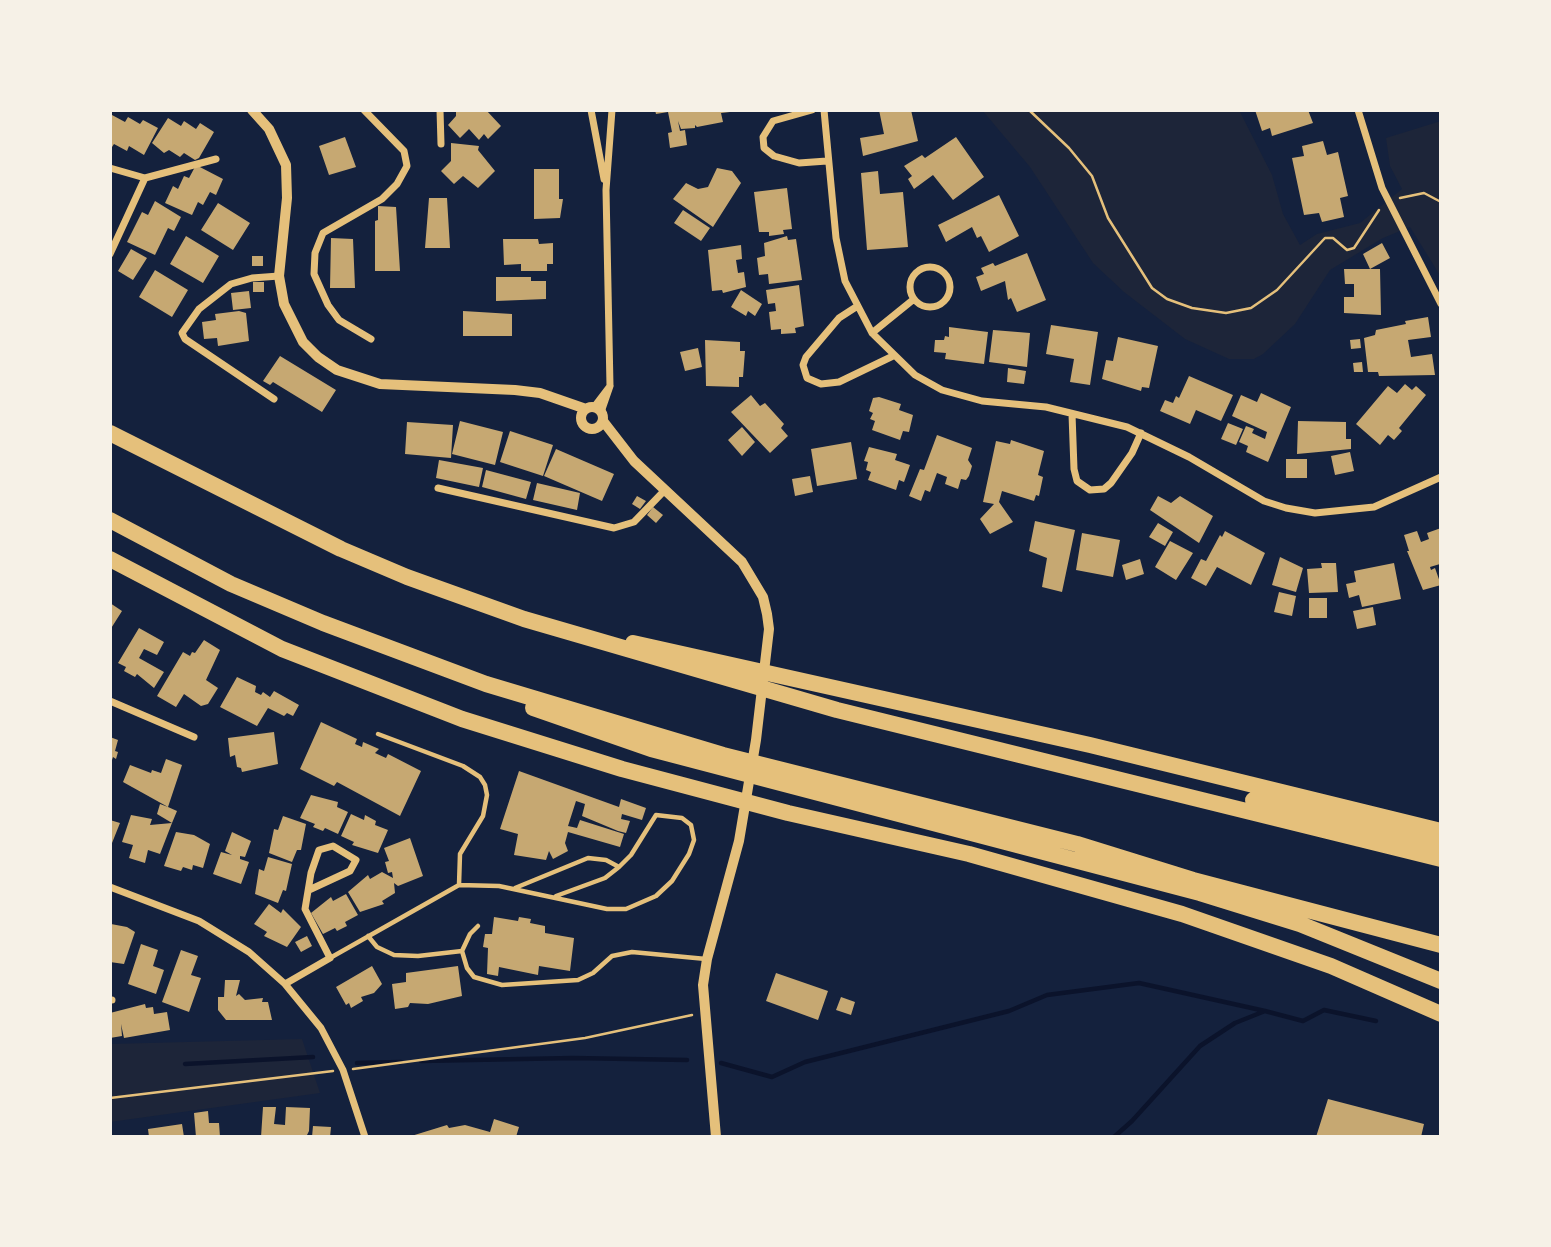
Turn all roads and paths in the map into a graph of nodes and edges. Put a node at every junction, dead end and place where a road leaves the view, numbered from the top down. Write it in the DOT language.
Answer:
graph roads {
  1 [pos="252,110"];
  2 [pos="364,110"];
  3 [pos="440,110"];
  4 [pos="591,110"];
  5 [pos="612,110"];
  6 [pos="812,110"];
  7 [pos="824,110"];
  8 [pos="1029,110"];
  9 [pos="1357,110"];
  10 [pos="441,144"];
  11 [pos="216,159"];
  12 [pos="828,161"];
  13 [pos="110,168"];
  14 [pos="145,178"];
  15 [pos="606,190"];
  16 [pos="1441,202"];
  17 [pos="1389,203"];
  18 [pos="110,254"];
  19 [pos="279,276"];
  20 [pos="914,299"];
  21 [pos="1441,304"];
  22 [pos="856,307"];
  23 [pos="872,333"];
  24 [pos="371,339"];
  25 [pos="892,356"];
  26 [pos="274,399"];
  27 [pos="1072,414"];
  28 [pos="593,416"];
  29 [pos="110,433"];
  30 [pos="1141,433"];
  31 [pos="1441,477"];
  32 [pos="438,488"];
  33 [pos="664,491"];
  34 [pos="110,520"];
  35 [pos="110,559"];
  36 [pos="609,645"];
  37 [pos="110,702"];
  38 [pos="837,710"];
  39 [pos="378,734"];
  40 [pos="194,737"];
  41 [pos="792,779"];
  42 [pos="1441,831"];
  43 [pos="1441,846"];
  44 [pos="1441,859"];
  45 [pos="619,867"];
  46 [pos="458,885"];
  47 [pos="110,887"];
  48 [pos="515,888"];
  49 [pos="309,890"];
  50 [pos="556,896"];
  51 [pos="478,926"];
  52 [pos="368,936"];
  53 [pos="1441,945"];
  54 [pos="462,951"];
  55 [pos="330,958"];
  56 [pos="706,959"];
  57 [pos="1441,981"];
  58 [pos="285,984"];
  59 [pos="704,1013"];
  60 [pos="1441,1014"];
  61 [pos="343,1070"];
  62 [pos="110,1098"];
  63 [pos="365,1137"];
  64 [pos="716,1137"];
  1 -- 19 [label="street"];
  2 -- 24 [label="street"];
  3 -- 10 [label="street"];
  4 -- 15 [label="street"];
  5 -- 15 [label="street"];
  6 -- 12 [label="street"];
  7 -- 12 [label="street"];
  8 -- 17 [label="path"];
  9 -- 17 [label="street"];
  11 -- 14 [label="street"];
  12 -- 22 [label="street"];
  13 -- 14 [label="street"];
  14 -- 18 [label="street"];
  15 -- 28 [label="street"];
  16 -- 17 [label="path"];
  17 -- 21 [label="street"];
  19 -- 26 [label="street"];
  19 -- 28 [label="street"];
  20 -- 20 [label="street"];
  20 -- 23 [label="street"];
  22 -- 23 [label="street"];
  22 -- 25 [label="street"];
  23 -- 25 [label="street"];
  25 -- 27 [label="street"];
  27 -- 30 [label="street"];
  27 -- 30 [label="street"];
  28 -- 33 [label="street"];
  29 -- 36 [label="highway"];
  30 -- 31 [label="street"];
  32 -- 33 [label="street"];
  33 -- 56 [label="street"];
  34 -- 41 [label="highway"];
  35 -- 60 [label="highway"];
  36 -- 38 [label="highway"];
  36 -- 42 [label="highway"];
  37 -- 40 [label="street"];
  38 -- 43 [label="highway"];
  38 -- 44 [label="highway"];
  39 -- 46 [label="lane"];
  41 -- 53 [label="highway"];
  41 -- 57 [label="highway"];
  45 -- 48 [label="lane"];
  45 -- 50 [label="lane"];
  45 -- 50 [label="lane"];
  46 -- 48 [label="lane"];
  46 -- 52 [label="lane"];
  47 -- 58 [label="street"];
  48 -- 50 [label="lane"];
  49 -- 49 [label="street"];
  49 -- 55 [label="street"];
  51 -- 54 [label="lane"];
  52 -- 54 [label="lane"];
  52 -- 55 [label="lane"];
  54 -- 56 [label="lane"];
  55 -- 58 [label="street"];
  56 -- 59 [label="street"];
  58 -- 61 [label="street"];
  59 -- 61 [label="path"];
  59 -- 64 [label="street"];
  61 -- 62 [label="path"];
  61 -- 63 [label="street"];
}
